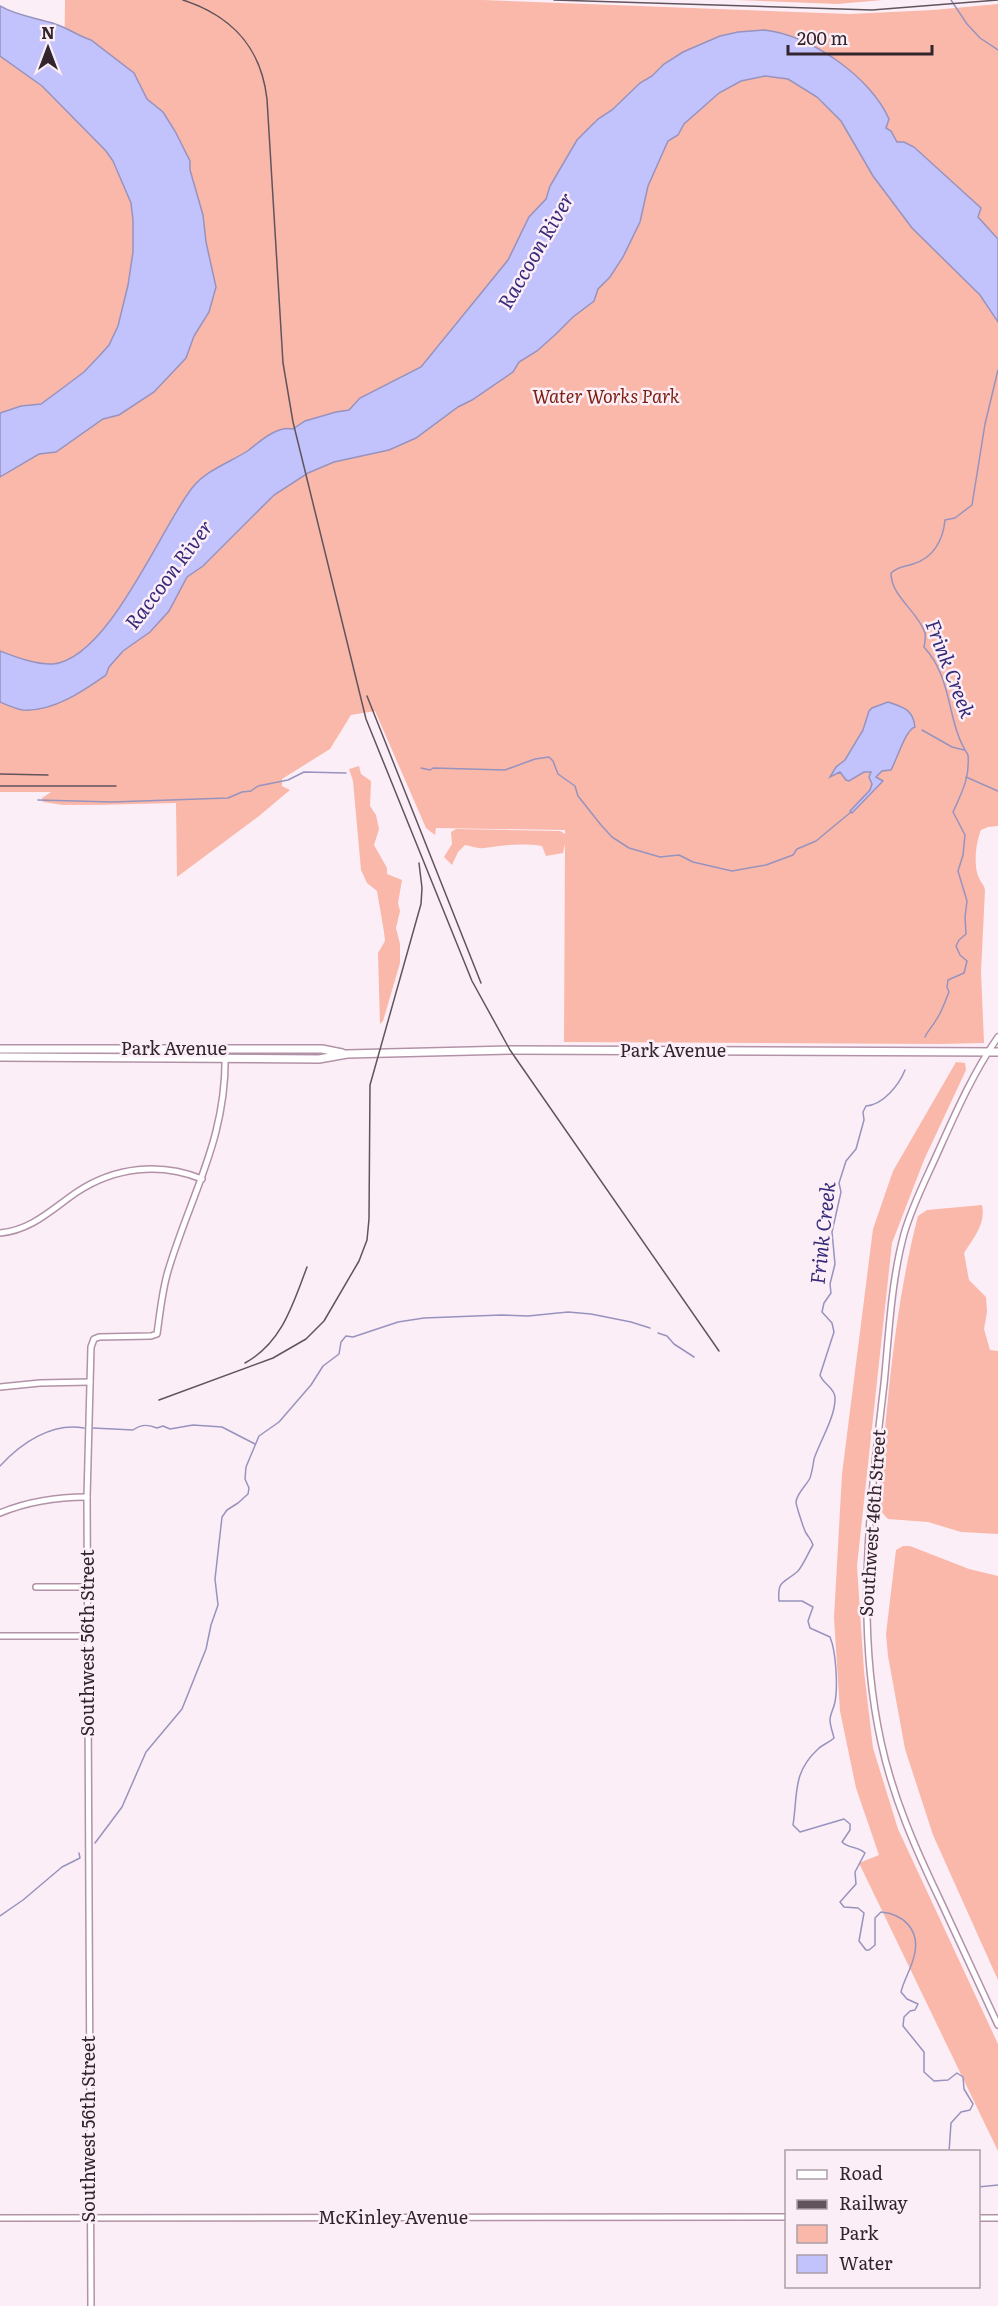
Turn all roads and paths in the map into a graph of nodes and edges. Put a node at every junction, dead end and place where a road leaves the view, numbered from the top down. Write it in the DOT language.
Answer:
graph roads {
  1 [pos="998,1037"];
  2 [pos="0,1049"];
  3 [pos="225,1049"];
  4 [pos="998,1052"];
  5 [pos="987,1053"];
  6 [pos="348,1054"];
  7 [pos="0,1057"];
  8 [pos="225,1058"];
  9 [pos="202,1179"];
  10 [pos="0,1233"];
  11 [pos="90,1382"];
  12 [pos="0,1387"];
  13 [pos="87,1497"];
  14 [pos="0,1513"];
  15 [pos="36,1587"];
  16 [pos="88,1587"];
  17 [pos="0,1635"];
  18 [pos="88,1636"];
  19 [pos="998,2025"];
  20 [pos="785,2217"];
  21 [pos="0,2218"];
  22 [pos="89,2218"];
  23 [pos="980,2218"];
  24 [pos="998,2218"];
  25 [pos="91,2306"];
  1 -- 5 [label="street, Southwest 46th Street"];
  2 -- 3 [label="main road, Park Avenue"];
  3 -- 6 [label="main road, Park Avenue"];
  3 -- 8 [label="street, Southwest 56th Street"];
  4 -- 5 [label="main road, Park Avenue"];
  5 -- 6 [label="main road, Park Avenue"];
  5 -- 19 [label="street, Southwest 46th Street"];
  6 -- 8 [label="main road, Park Avenue"];
  7 -- 8 [label="main road, Park Avenue"];
  8 -- 9 [label="street, Southwest 56th Street"];
  9 -- 10 [label="street"];
  9 -- 11 [label="street, Southwest 56th Street"];
  11 -- 12 [label="street"];
  11 -- 13 [label="street, Southwest 56th Street"];
  13 -- 14 [label="street"];
  13 -- 16 [label="street, Southwest 56th Street"];
  15 -- 16 [label="street"];
  16 -- 18 [label="street, Southwest 56th Street"];
  17 -- 18 [label="street"];
  18 -- 22 [label="street, Southwest 56th Street"];
  20 -- 22 [label="street, McKinley Avenue"];
  21 -- 22 [label="street, McKinley Avenue"];
  22 -- 25 [label="street, Southwest 56th Street"];
  23 -- 24 [label="street"];
}
